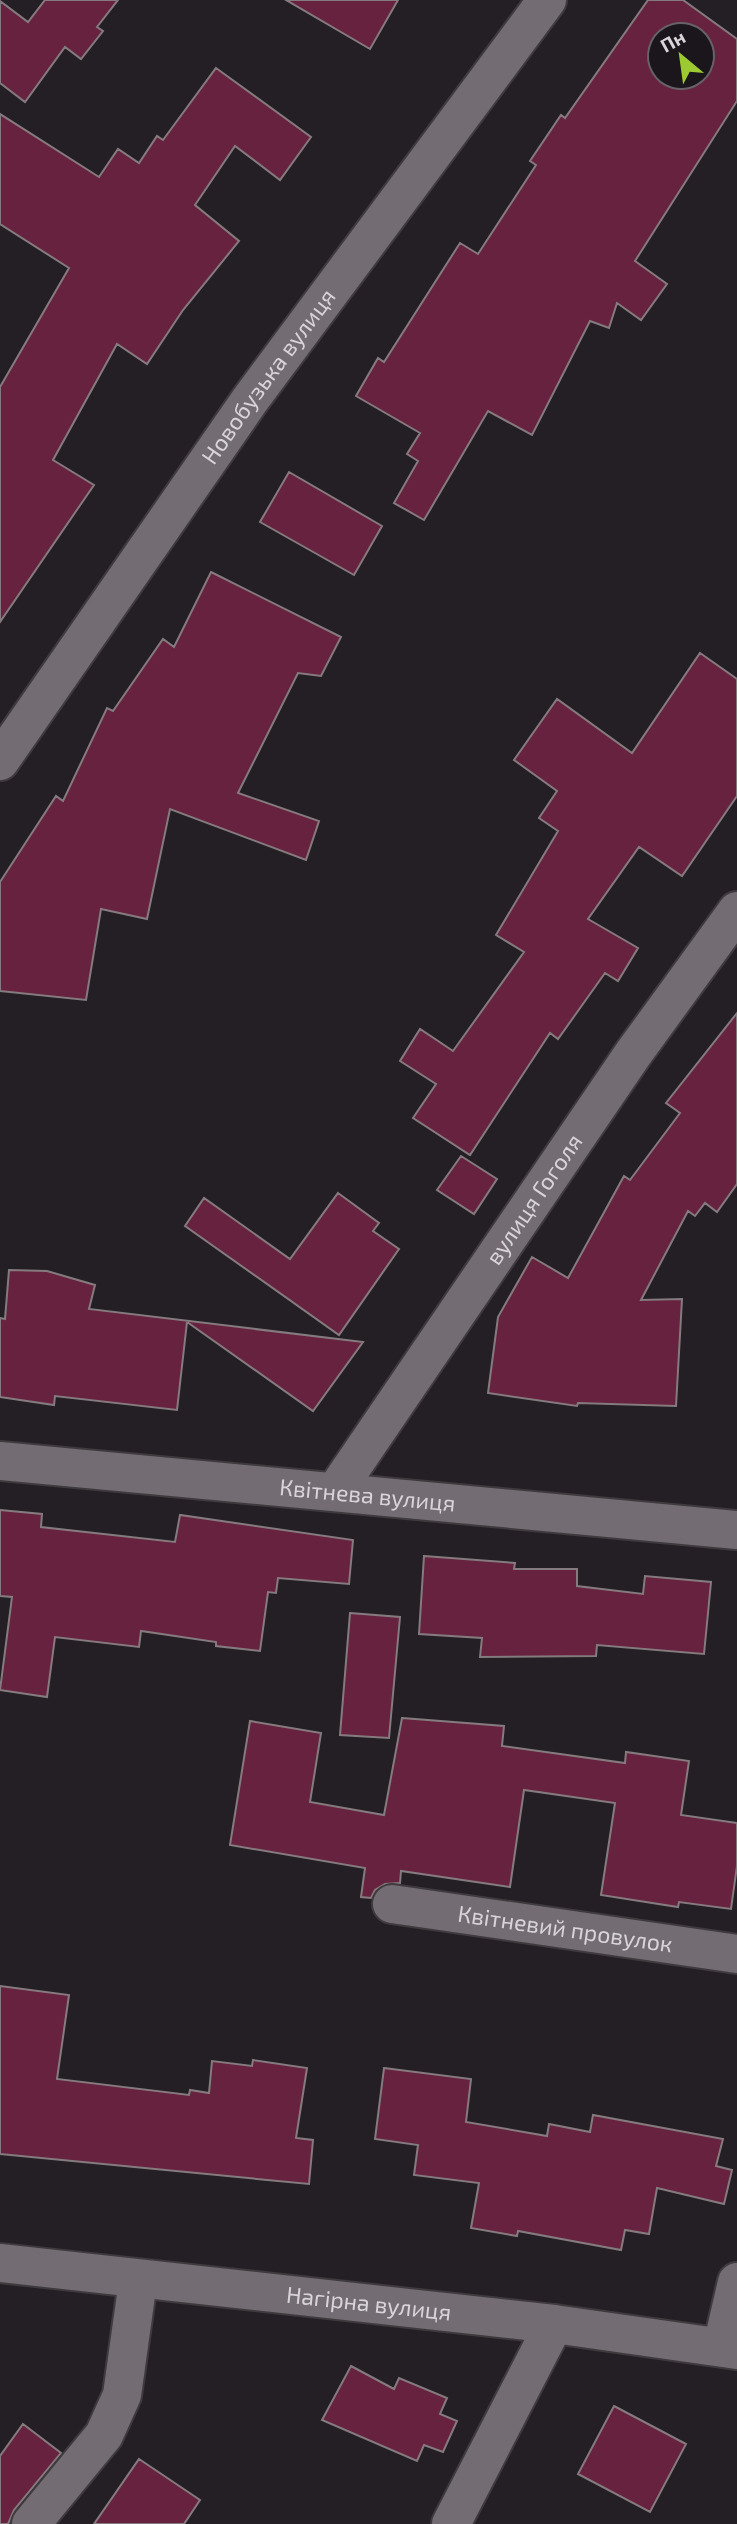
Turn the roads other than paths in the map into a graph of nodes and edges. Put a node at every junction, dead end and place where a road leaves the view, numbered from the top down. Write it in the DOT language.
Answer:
graph roads {
  1 [pos="547,0"];
  2 [pos="0,761"];
  3 [pos="737,911"];
  4 [pos="0,1461"];
  5 [pos="335,1492"];
  6 [pos="737,1530"];
  7 [pos="392,1904"];
  8 [pos="737,1954"];
  9 [pos="0,2263"];
  10 [pos="138,2281"];
  11 [pos="737,2282"];
  12 [pos="554,2324"];
  13 [pos="729,2348"];
  14 [pos="31,2524"];
  15 [pos="452,2524"];
  1 -- 2 [label="street, Новобузька вулиця"];
  3 -- 5 [label="street, вулиця Гоголя"];
  4 -- 5 [label="street, Квітнева вулиця"];
  5 -- 6 [label="street, Квітнева вулиця"];
  7 -- 8 [label="street, Квітневий провулок"];
  9 -- 10 [label="street, Нагірна вулиця"];
  10 -- 12 [label="street, Нагірна вулиця"];
  10 -- 14 [label="street"];
  11 -- 13 [label="street"];
  12 -- 13 [label="street, Нагірна вулиця"];
  12 -- 15 [label="street"];
}
